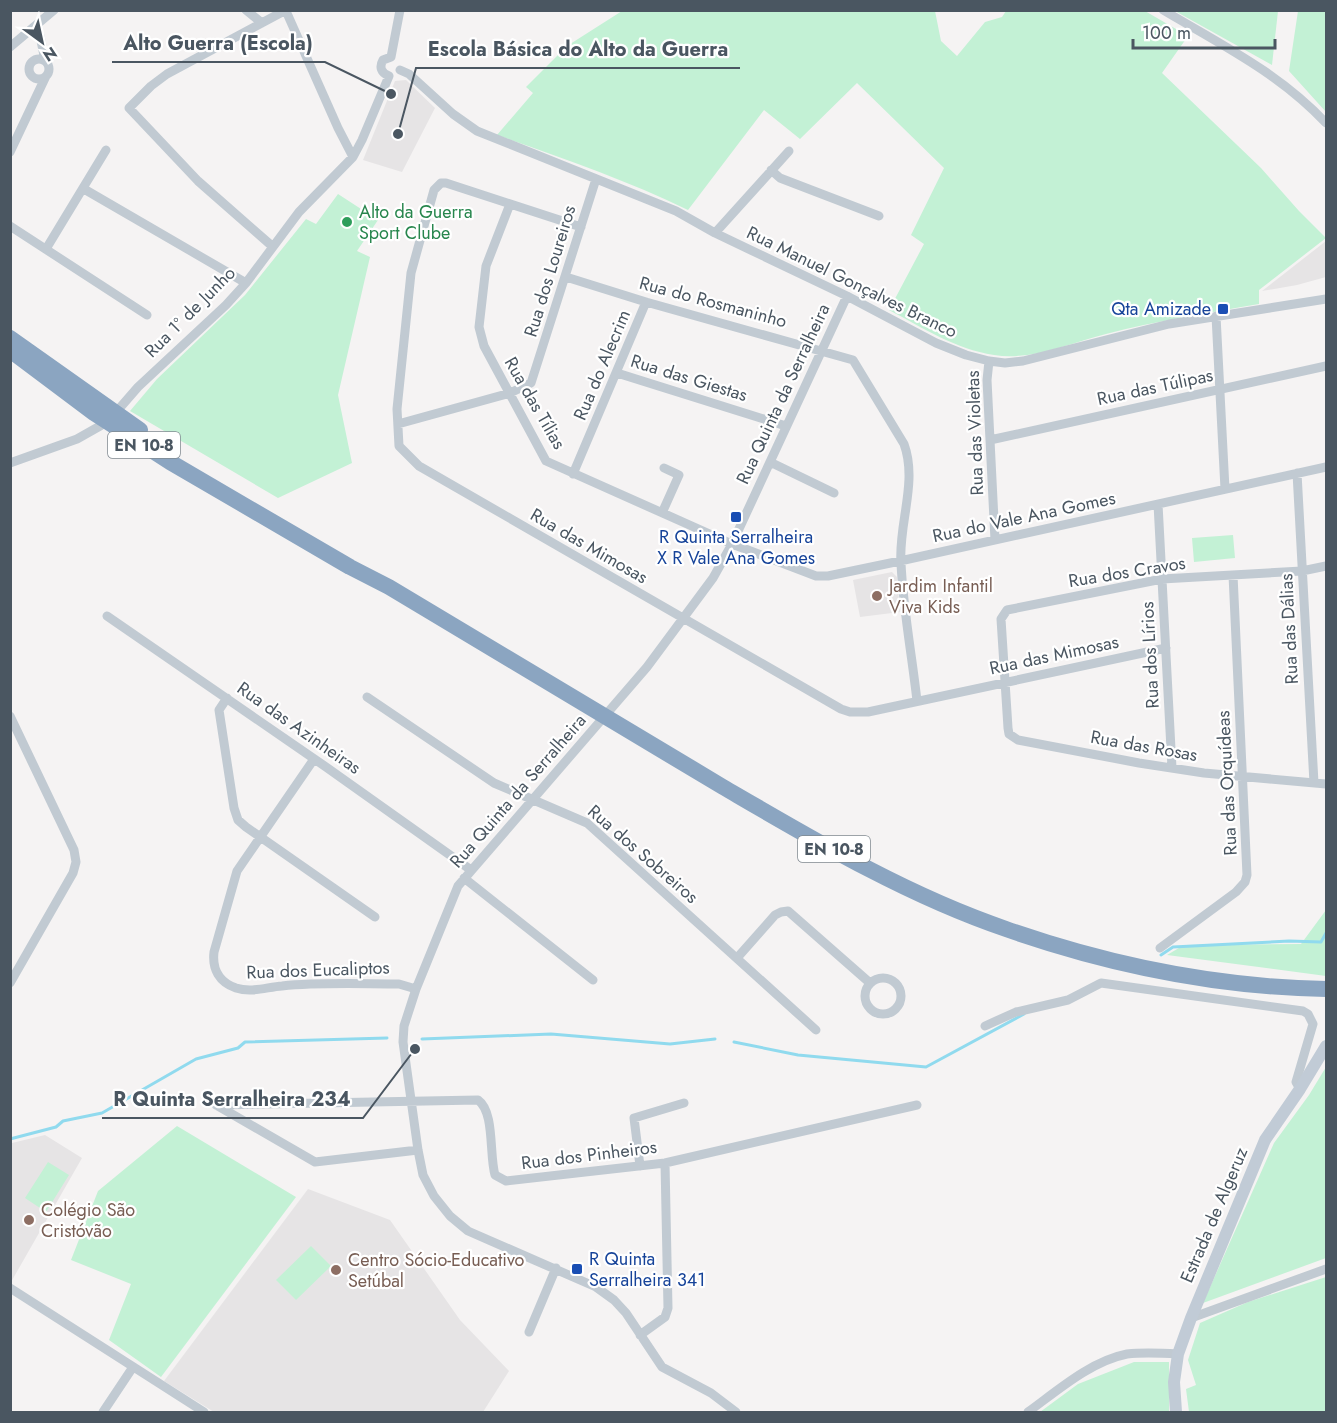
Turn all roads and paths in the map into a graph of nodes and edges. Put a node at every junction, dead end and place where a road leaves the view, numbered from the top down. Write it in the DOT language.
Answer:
graph roads {
  1 [pos="54,10"];
  2 [pos="246,10"];
  3 [pos="400,10"];
  4 [pos="1163,10"];
  5 [pos="286,11"];
  6 [pos="262,23"];
  7 [pos="34,27"];
  8 [pos="10,47"];
  9 [pos="391,57"];
  10 [pos="45,60"];
  11 [pos="400,70"];
  12 [pos="46,76"];
  13 [pos="388,76"];
  14 [pos="1326,123"];
  15 [pos="106,150"];
  16 [pos="789,151"];
  17 [pos="10,153"];
  18 [pos="353,157"];
  19 [pos="771,170"];
  20 [pos="596,178"];
  21 [pos="84,189"];
  22 [pos="510,204"];
  23 [pos="879,216"];
  24 [pos="10,226"];
  25 [pos="581,227"];
  26 [pos="715,233"];
  27 [pos="272,246"];
  28 [pos="46,249"];
  29 [pos="566,277"];
  30 [pos="246,283"];
  31 [pos="847,296"];
  32 [pos="1326,298"];
  33 [pos="646,302"];
  34 [pos="147,315"];
  35 [pos="1216,316"];
  36 [pos="10,338"];
  37 [pos="821,350"];
  38 [pos="14,354"];
  39 [pos="989,361"];
  40 [pos="1326,366"];
  41 [pos="617,373"];
  42 [pos="1220,389"];
  43 [pos="510,393"];
  44 [pos="398,424"];
  45 [pos="786,426"];
  46 [pos="990,440"];
  47 [pos="770,462"];
  48 [pos="10,463"];
  49 [pos="1326,467"];
  50 [pos="664,468"];
  51 [pos="1297,473"];
  52 [pos="573,474"];
  53 [pos="1226,489"];
  54 [pos="834,493"];
  55 [pos="1158,504"];
  56 [pos="662,513"];
  57 [pos="996,540"];
  58 [pos="732,544"];
  59 [pos="900,561"];
  60 [pos="1326,566"];
  61 [pos="1302,571"];
  62 [pos="1233,575"];
  63 [pos="1162,579"];
  64 [pos="388,587"];
  65 [pos="107,616"];
  66 [pos="683,620"];
  67 [pos="1166,648"];
  68 [pos="1004,683"];
  69 [pos="367,697"];
  70 [pos="227,698"];
  71 [pos="917,701"];
  72 [pos="10,716"];
  73 [pos="314,759"];
  74 [pos="1173,768"];
  75 [pos="1242,777"];
  76 [pos="1314,783"];
  77 [pos="1326,784"];
  78 [pos="532,800"];
  79 [pos="260,838"];
  80 [pos="471,870"];
  81 [pos="464,878"];
  82 [pos="375,917"];
  83 [pos="1160,948"];
  84 [pos="737,958"];
  85 [pos="593,980"];
  86 [pos="10,983"];
  87 [pos="870,984"];
  88 [pos="416,989"];
  89 [pos="1326,989"];
  90 [pos="985,1026"];
  91 [pos="816,1030"];
  92 [pos="1326,1046"];
  93 [pos="1300,1089"];
  94 [pos="412,1101"];
  95 [pos="684,1103"];
  96 [pos="917,1105"];
  97 [pos="418,1150"];
  98 [pos="665,1163"];
  99 [pos="640,1166"];
  100 [pos="556,1269"];
  101 [pos="1326,1269"];
  102 [pos="10,1288"];
  103 [pos="1191,1318"];
  104 [pos="529,1332"];
  105 [pos="640,1335"];
  106 [pos="1178,1354"];
  107 [pos="133,1366"];
  108 [pos="103,1413"];
  109 [pos="204,1413"];
  110 [pos="736,1413"];
  111 [pos="1028,1413"];
  112 [pos="1176,1413"];
  1 -- 7 [label="street"];
  2 -- 6 [label="street"];
  3 -- 9 [label="street"];
  4 -- 14 [label="street"];
  5 -- 6 [label="street"];
  5 -- 18 [label="street"];
  6 -- 27 [label="street"];
  7 -- 8 [label="street"];
  7 -- 10 [label="street"];
  9 -- 11 [label="street"];
  9 -- 13 [label="street"];
  10 -- 12 [label="street"];
  10 -- 12 [label="street"];
  11 -- 13 [label="street"];
  11 -- 20 [label="street, Rua Manuel Gonçalves Branco"];
  12 -- 17 [label="street"];
  13 -- 18 [label="street, Rua 1º de Junho"];
  15 -- 21 [label="street"];
  16 -- 19 [label="street"];
  18 -- 27 [label="street, Rua 1º de Junho"];
  19 -- 23 [label="street"];
  19 -- 26 [label="street"];
  20 -- 25 [label="street, Rua dos Loureiros"];
  20 -- 26 [label="street, Rua Manuel Gonçalves Branco"];
  21 -- 28 [label="street"];
  21 -- 30 [label="street"];
  22 -- 25 [label="street, Rua das Mimosas"];
  22 -- 43 [label="street, Rua das Tílias"];
  22 -- 44 [label="street, Rua das Mimosas"];
  24 -- 28 [label="street"];
  25 -- 29 [label="street, Rua dos Loureiros"];
  26 -- 31 [label="street, Rua Manuel Gonçalves Branco"];
  27 -- 30 [label="street, Rua 1º de Junho"];
  28 -- 34 [label="street"];
  29 -- 33 [label="street, Rua do Rosmaninho"];
  29 -- 43 [label="street, Rua dos Loureiros"];
  30 -- 48 [label="street, Rua 1º de Junho"];
  31 -- 37 [label="street, Rua Quinta da Serralheira"];
  31 -- 39 [label="street, Rua Manuel Gonçalves Branco"];
  32 -- 35 [label="street, Rua Manuel Gonçalves Branco"];
  33 -- 37 [label="street, Rua do Rosmaninho"];
  33 -- 41 [label="street, Rua do Alecrim"];
  35 -- 39 [label="street, Rua Manuel Gonçalves Branco"];
  35 -- 42 [label="street"];
  36 -- 64 [label="highway, EN 10-8"];
  37 -- 45 [label="street, Rua Quinta da Serralheira"];
  37 -- 59 [label="street, Rua do Rosmaninho"];
  38 -- 64 [label="highway, EN 10-8"];
  39 -- 46 [label="street, Rua das Violetas"];
  40 -- 42 [label="street, Rua das Túlipas"];
  41 -- 45 [label="street, Rua das Giestas"];
  41 -- 52 [label="street, Rua do Alecrim"];
  42 -- 46 [label="street, Rua das Túlipas"];
  42 -- 53 [label="street"];
  43 -- 44 [label="street, Rua dos Loureiros"];
  43 -- 52 [label="street, Rua das Tílias"];
  44 -- 66 [label="street, Rua das Mimosas"];
  45 -- 47 [label="street, Rua Quinta da Serralheira"];
  46 -- 57 [label="street, Rua das Violetas"];
  47 -- 54 [label="street"];
  47 -- 58 [label="street, Rua Quinta da Serralheira"];
  49 -- 51 [label="street, Rua do Vale Ana Gomes"];
  50 -- 56 [label="street"];
  51 -- 53 [label="street, Rua do Vale Ana Gomes"];
  51 -- 61 [label="street, Rua das Dálias"];
  52 -- 56 [label="street, Rua das Tílias"];
  53 -- 55 [label="street, Rua do Vale Ana Gomes"];
  55 -- 57 [label="street, Rua do Vale Ana Gomes"];
  55 -- 63 [label="street, Rua dos Lírios"];
  56 -- 58 [label="street, Rua das Tílias"];
  57 -- 59 [label="street, Rua do Vale Ana Gomes"];
  58 -- 59 [label="street, Rua do Vale Ana Gomes"];
  58 -- 66 [label="street, Rua Quinta da Serralheira"];
  59 -- 71 [label="street, Rua do Rosmaninho"];
  60 -- 61 [label="street, Rua dos Cravos"];
  61 -- 62 [label="street, Rua dos Cravos"];
  61 -- 76 [label="street, Rua das Dálias"];
  62 -- 63 [label="street, Rua dos Cravos"];
  62 -- 75 [label="street, Rua das Orquídeas"];
  63 -- 67 [label="street, Rua dos Lírios"];
  63 -- 68 [label="street, Rua dos Cravos"];
  64 -- 89 [label="highway, EN 10-8"];
  65 -- 70 [label="street, Rua das Azinheiras"];
  66 -- 71 [label="street, Rua das Mimosas"];
  66 -- 78 [label="street, Rua Quinta da Serralheira"];
  67 -- 68 [label="street, Rua das Mimosas"];
  67 -- 74 [label="street, Rua dos Lírios"];
  68 -- 71 [label="street, Rua das Mimosas"];
  68 -- 74 [label="street, Rua das Rosas"];
  69 -- 78 [label="street, Rua dos Sobreiros"];
  70 -- 73 [label="street, Rua das Azinheiras"];
  70 -- 79 [label="street"];
  72 -- 86 [label="street"];
  73 -- 79 [label="street, Rua dos Eucaliptos"];
  73 -- 80 [label="street, Rua das Azinheiras"];
  74 -- 75 [label="street, Rua das Rosas"];
  75 -- 76 [label="street, Rua das Rosas"];
  75 -- 83 [label="street, Rua das Orquídeas"];
  76 -- 77 [label="street, Rua das Rosas"];
  78 -- 80 [label="street, Rua Quinta da Serralheira"];
  78 -- 84 [label="street, Rua dos Sobreiros"];
  79 -- 82 [label="street"];
  79 -- 88 [label="street, Rua dos Eucaliptos"];
  80 -- 81 [label="street, Rua Quinta da Serralheira"];
  81 -- 85 [label="street"];
  81 -- 88 [label="street, Rua Quinta da Serralheira"];
  84 -- 87 [label="street"];
  84 -- 91 [label="street, Rua dos Sobreiros"];
  87 -- 87 [label="street"];
  88 -- 94 [label="street, Rua Quinta da Serralheira"];
  90 -- 93 [label="street"];
  92 -- 93 [label="main road, Estrada de Algeruz"];
  93 -- 103 [label="main road, Estrada de Algeruz"];
  94 -- 97 [label="street, Rua Quinta da Serralheira"];
  94 -- 97 [label="street, Rua dos Pinheiros"];
  94 -- 99 [label="street, Rua dos Pinheiros"];
  95 -- 99 [label="street"];
  96 -- 98 [label="street, Rua dos Pinheiros"];
  97 -- 100 [label="street, Rua Quinta da Serralheira"];
  98 -- 99 [label="street, Rua dos Pinheiros"];
  98 -- 105 [label="street"];
  100 -- 104 [label="street"];
  100 -- 105 [label="street, Rua Quinta da Serralheira"];
  101 -- 103 [label="street"];
  102 -- 107 [label="street"];
  103 -- 106 [label="main road, Estrada de Algeruz"];
  105 -- 110 [label="street, Rua Quinta da Serralheira"];
  106 -- 111 [label="street"];
  106 -- 112 [label="main road, Estrada de Algeruz"];
  107 -- 108 [label="street"];
  107 -- 109 [label="street"];
}
